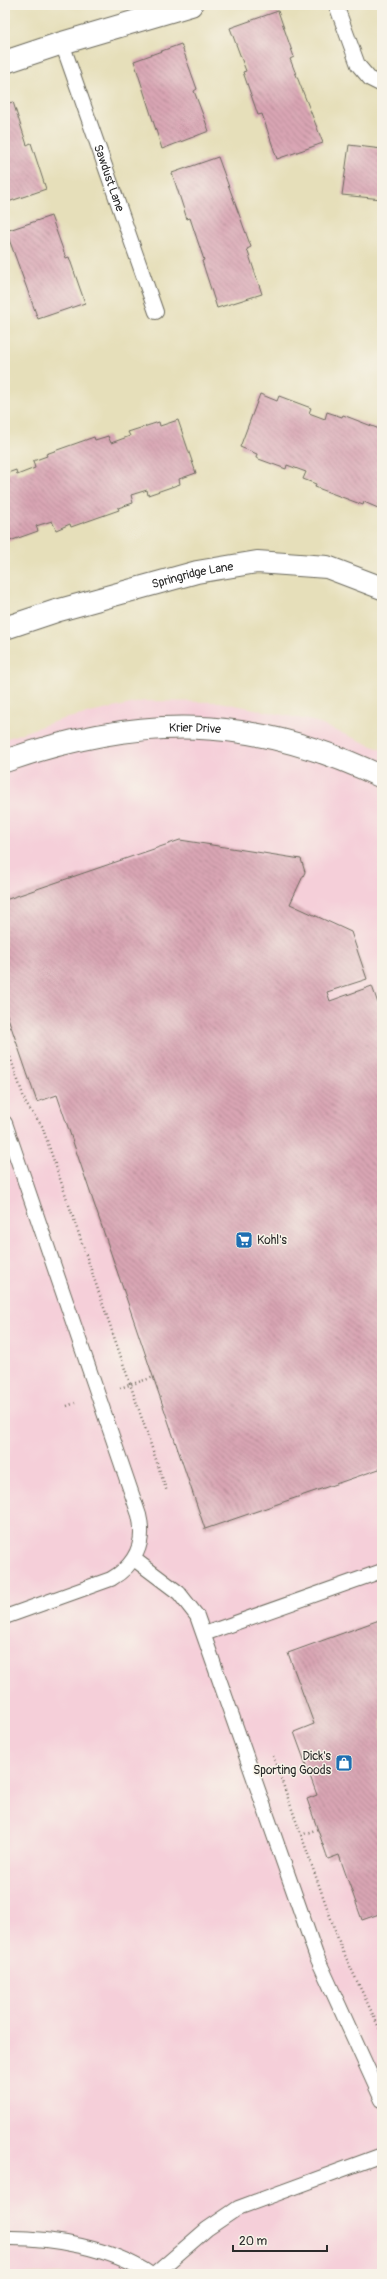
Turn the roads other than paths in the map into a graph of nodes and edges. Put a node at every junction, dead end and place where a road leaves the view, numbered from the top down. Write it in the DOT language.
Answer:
graph roads {
  1 [pos="191,5"];
  2 [pos="336,5"];
  3 [pos="62,43"];
  4 [pos="5,62"];
  5 [pos="382,85"];
  6 [pos="156,312"];
  7 [pos="382,588"];
  8 [pos="5,628"];
  9 [pos="5,761"];
  10 [pos="382,777"];
  11 [pos="5,1123"];
  12 [pos="134,1559"];
  13 [pos="382,1571"];
  14 [pos="5,1617"];
  15 [pos="204,1634"];
  16 [pos="382,2100"];
  17 [pos="382,2155"];
  18 [pos="5,2238"];
  19 [pos="150,2274"];
  20 [pos="155,2274"];
  1 -- 3 [label="street"];
  2 -- 5 [label="lane"];
  3 -- 4 [label="street"];
  3 -- 6 [label="lane, Sawdust Lane"];
  7 -- 8 [label="street, Springridge Lane"];
  9 -- 10 [label="street, Krier Drive"];
  11 -- 12 [label="lane"];
  12 -- 14 [label="lane"];
  12 -- 15 [label="lane"];
  13 -- 15 [label="lane"];
  15 -- 16 [label="lane"];
  17 -- 20 [label="lane"];
  18 -- 19 [label="lane"];
}
